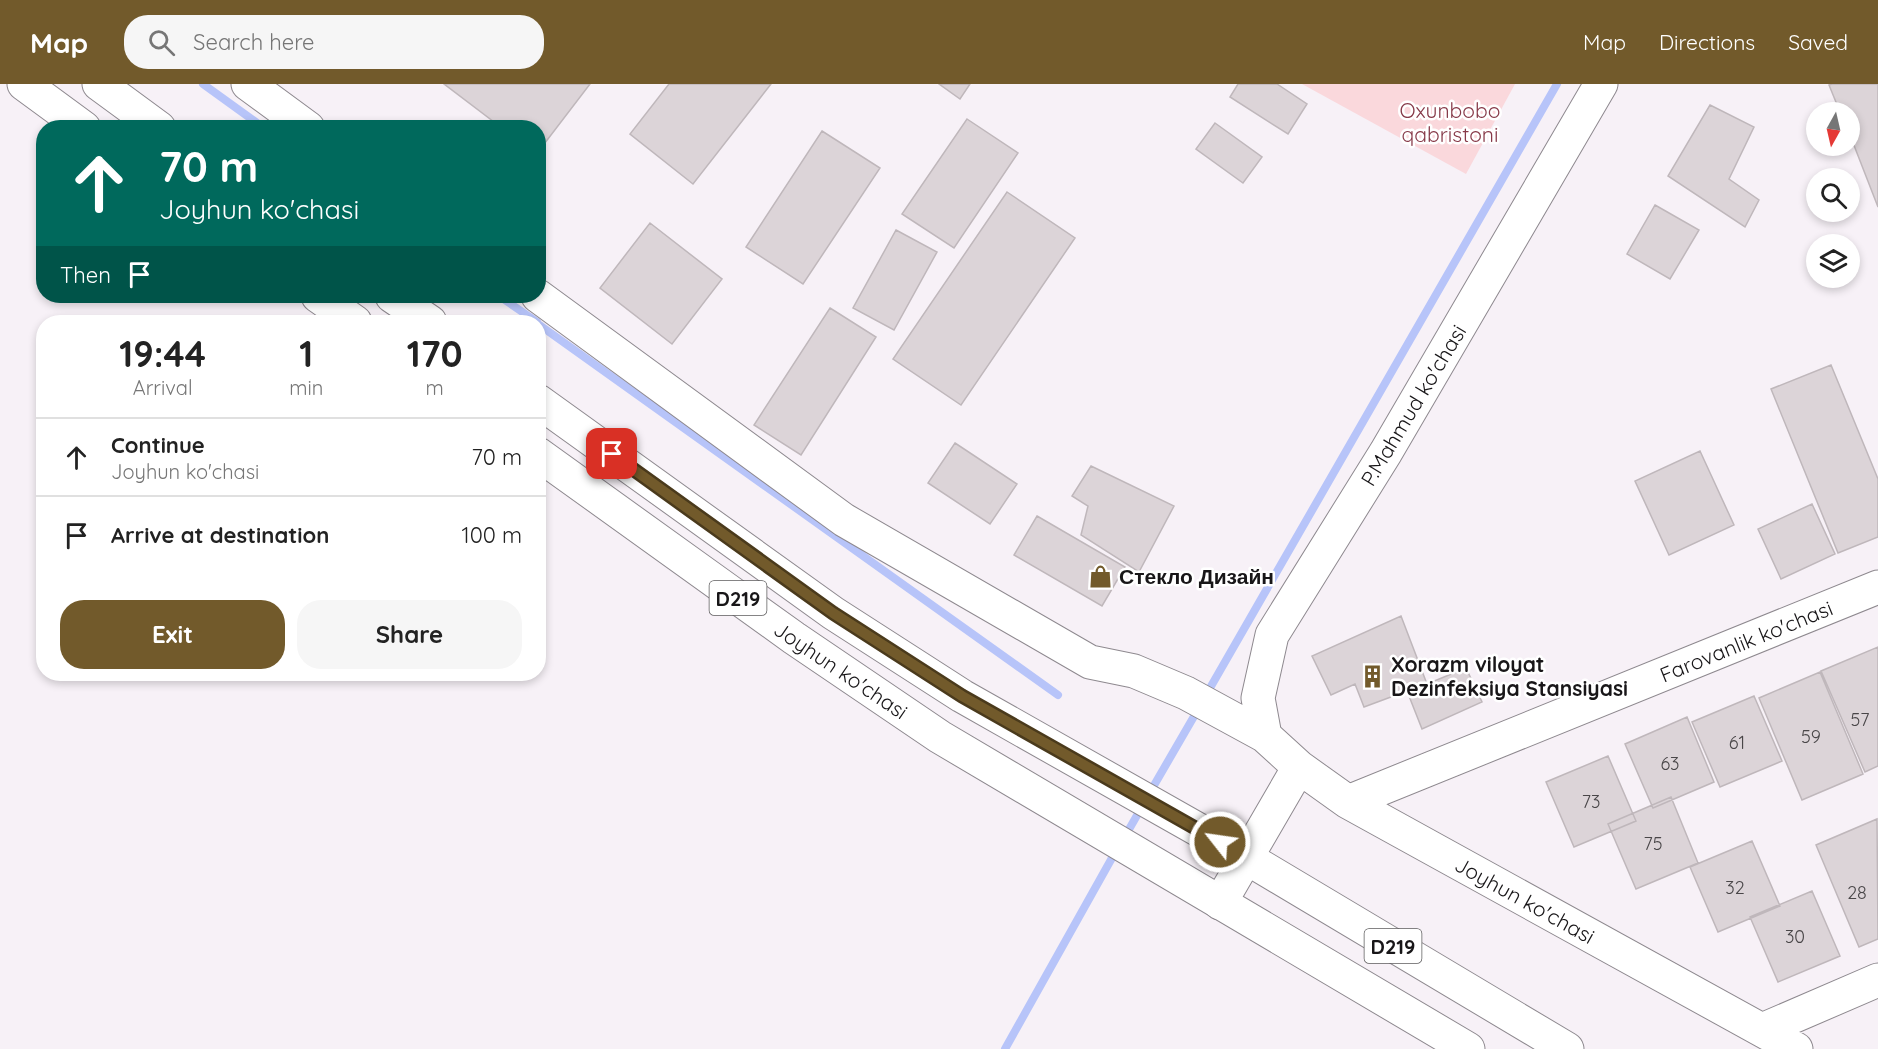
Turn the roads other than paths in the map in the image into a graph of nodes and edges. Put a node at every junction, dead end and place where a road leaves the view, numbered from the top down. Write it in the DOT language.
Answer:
graph roads {
  1 [pos="24,84"];
  2 [pos="99,84"];
  3 [pos="248,84"];
  4 [pos="1601,84"];
  5 [pos="73,120"];
  6 [pos="148,120"];
  7 [pos="297,120"];
  8 [pos="546,302"];
  9 [pos="328,303"];
  10 [pos="402,303"];
  11 [pos="345,315"];
  12 [pos="420,315"];
  13 [pos="546,407"];
  14 [pos="546,460"];
  15 [pos="1878,587"];
  16 [pos="1265,736"];
  17 [pos="1299,767"];
  18 [pos="1348,802"];
  19 [pos="1247,859"];
  20 [pos="1210,897"];
  21 [pos="1878,980"];
  22 [pos="1762,1030"];
  23 [pos="1468,1049"];
  24 [pos="1567,1049"];
  25 [pos="1796,1049"];
  1 -- 5 [label="street"];
  2 -- 6 [label="street"];
  3 -- 7 [label="street"];
  4 -- 16 [label="street, P.Mahmud ko'chasi"];
  8 -- 16 [label="street, Joyhun ko'chasi"];
  9 -- 11 [label="street"];
  10 -- 12 [label="street"];
  13 -- 19 [label="street, Joyhun ko'chasi / D219"];
  14 -- 20 [label="street, Joyhun ko'chasi / D219"];
  15 -- 18 [label="street, Farovanlik ko'chasi"];
  16 -- 17 [label="street, Joyhun ko'chasi"];
  17 -- 18 [label="street, Joyhun ko'chasi"];
  17 -- 19 [label="street"];
  18 -- 22 [label="street, Joyhun ko'chasi"];
  19 -- 20 [label="street"];
  19 -- 24 [label="street, D219"];
  20 -- 23 [label="street, D219"];
  21 -- 22 [label="street"];
  22 -- 25 [label="street, Joyhun ko'chasi"];
}
